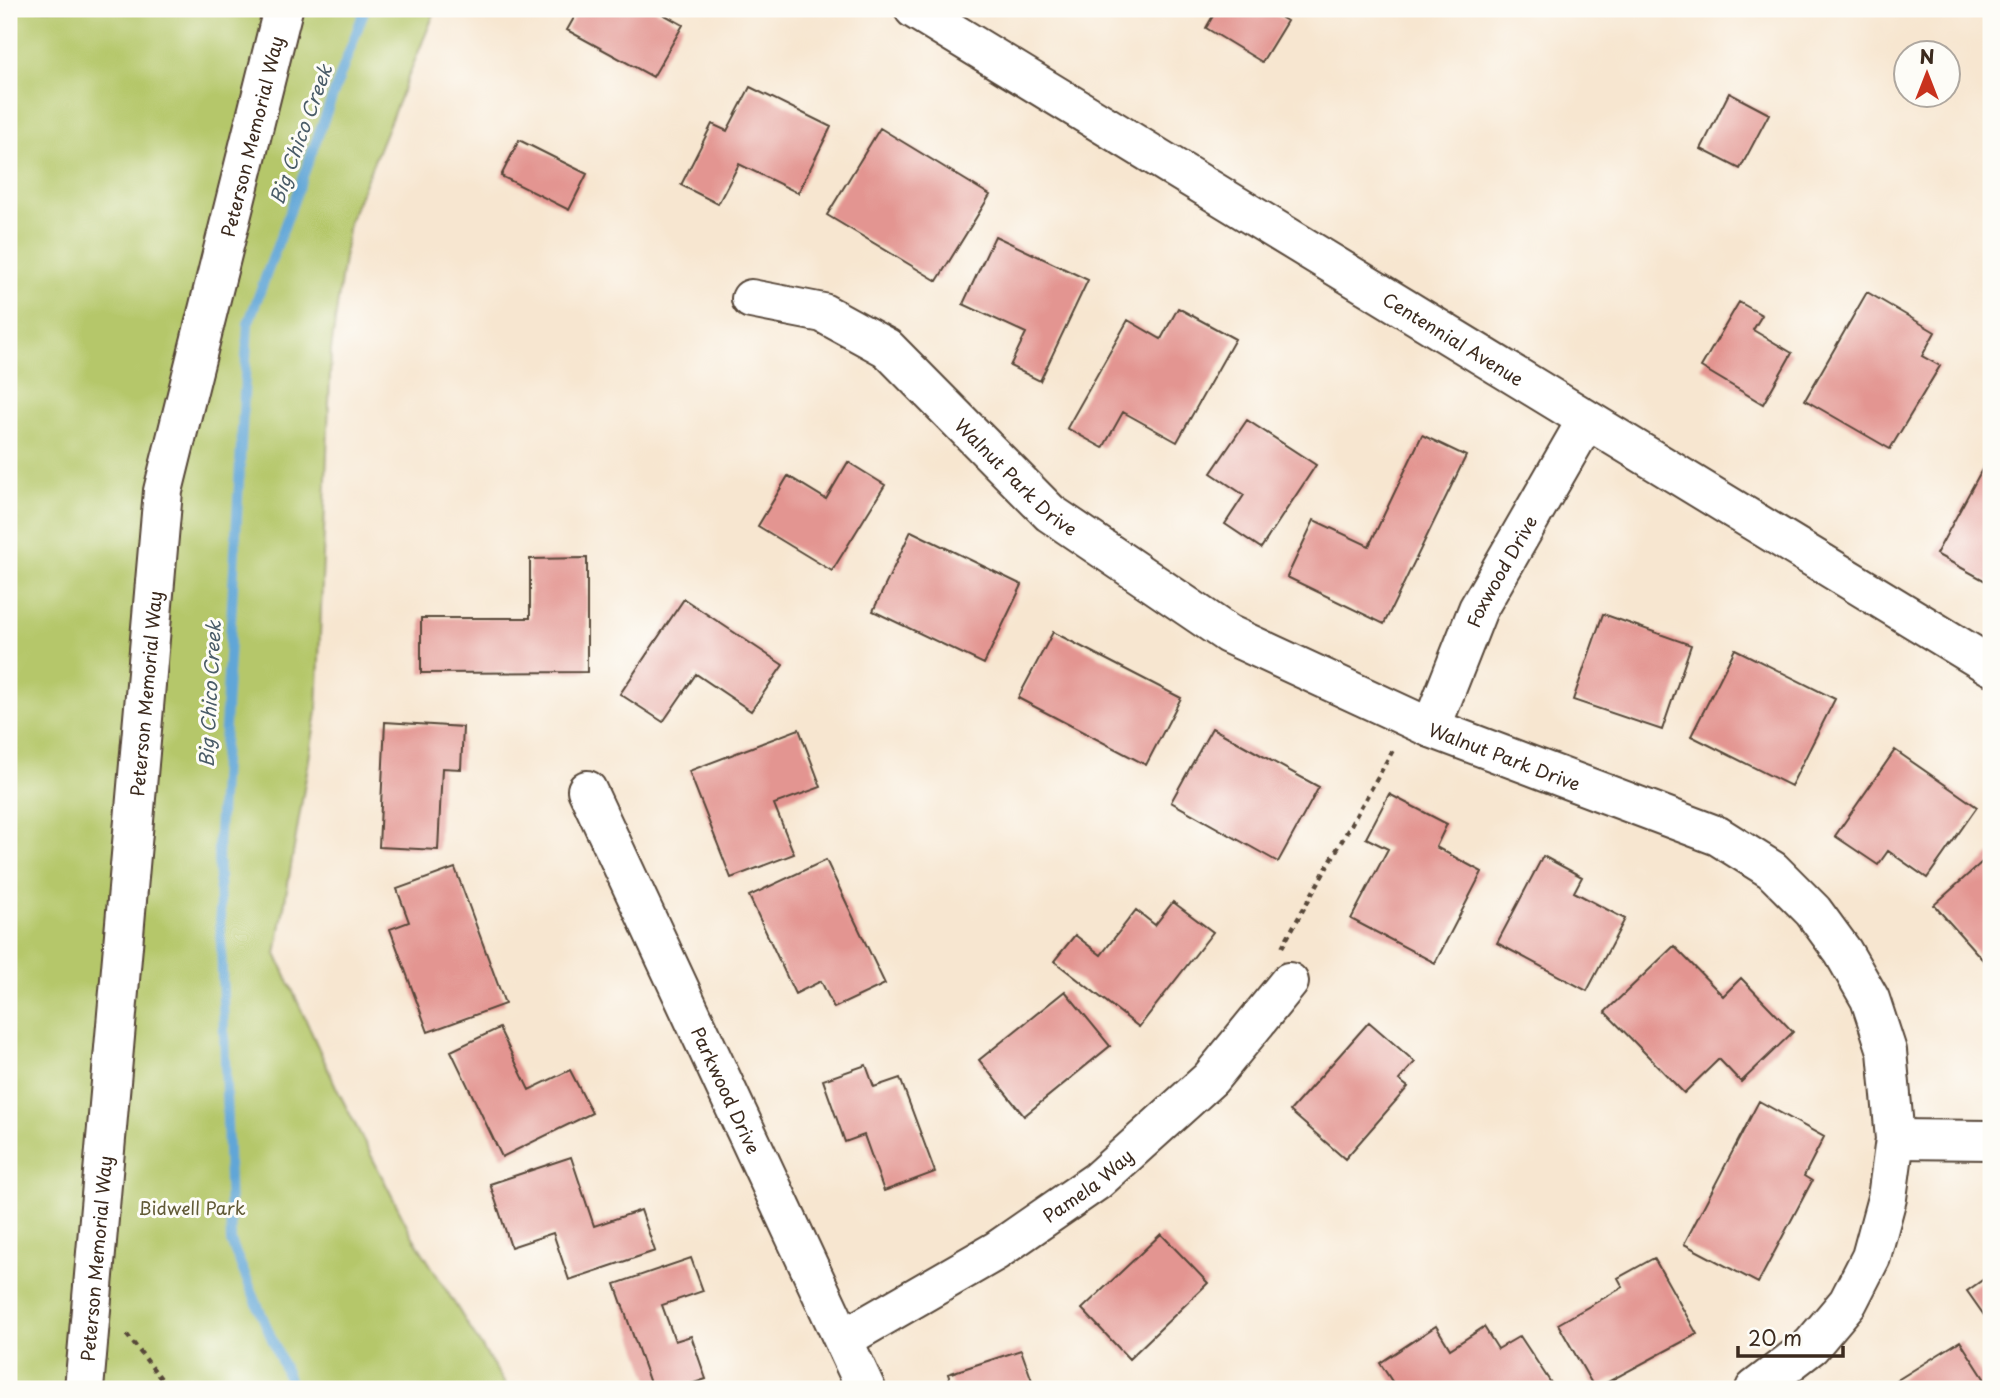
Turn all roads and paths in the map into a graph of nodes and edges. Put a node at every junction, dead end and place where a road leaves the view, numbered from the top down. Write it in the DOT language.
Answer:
graph roads {
  1 [pos="284,9"];
  2 [pos="914,9"];
  3 [pos="751,299"];
  4 [pos="1586,421"];
  5 [pos="1991,666"];
  6 [pos="1421,724"];
  7 [pos="587,790"];
  8 [pos="1289,982"];
  9 [pos="1895,1139"];
  10 [pos="1991,1140"];
  11 [pos="127,1334"];
  12 [pos="845,1338"];
  13 [pos="84,1389"];
  14 [pos="169,1389"];
  15 [pos="866,1389"];
  16 [pos="1755,1389"];
  1 -- 13 [label="street, Peterson Memorial Way"];
  2 -- 4 [label="street, Centennial Avenue"];
  3 -- 6 [label="street, Walnut Park Drive"];
  4 -- 5 [label="street, Centennial Avenue"];
  4 -- 6 [label="street, Foxwood Drive"];
  6 -- 8 [label="path"];
  6 -- 9 [label="street, Walnut Park Drive"];
  7 -- 12 [label="street, Parkwood Drive"];
  8 -- 12 [label="street, Pamela Way"];
  9 -- 10 [label="street"];
  9 -- 16 [label="street, Walnut Park Drive"];
  11 -- 14 [label="path"];
  12 -- 15 [label="street, Parkwood Drive"];
}
